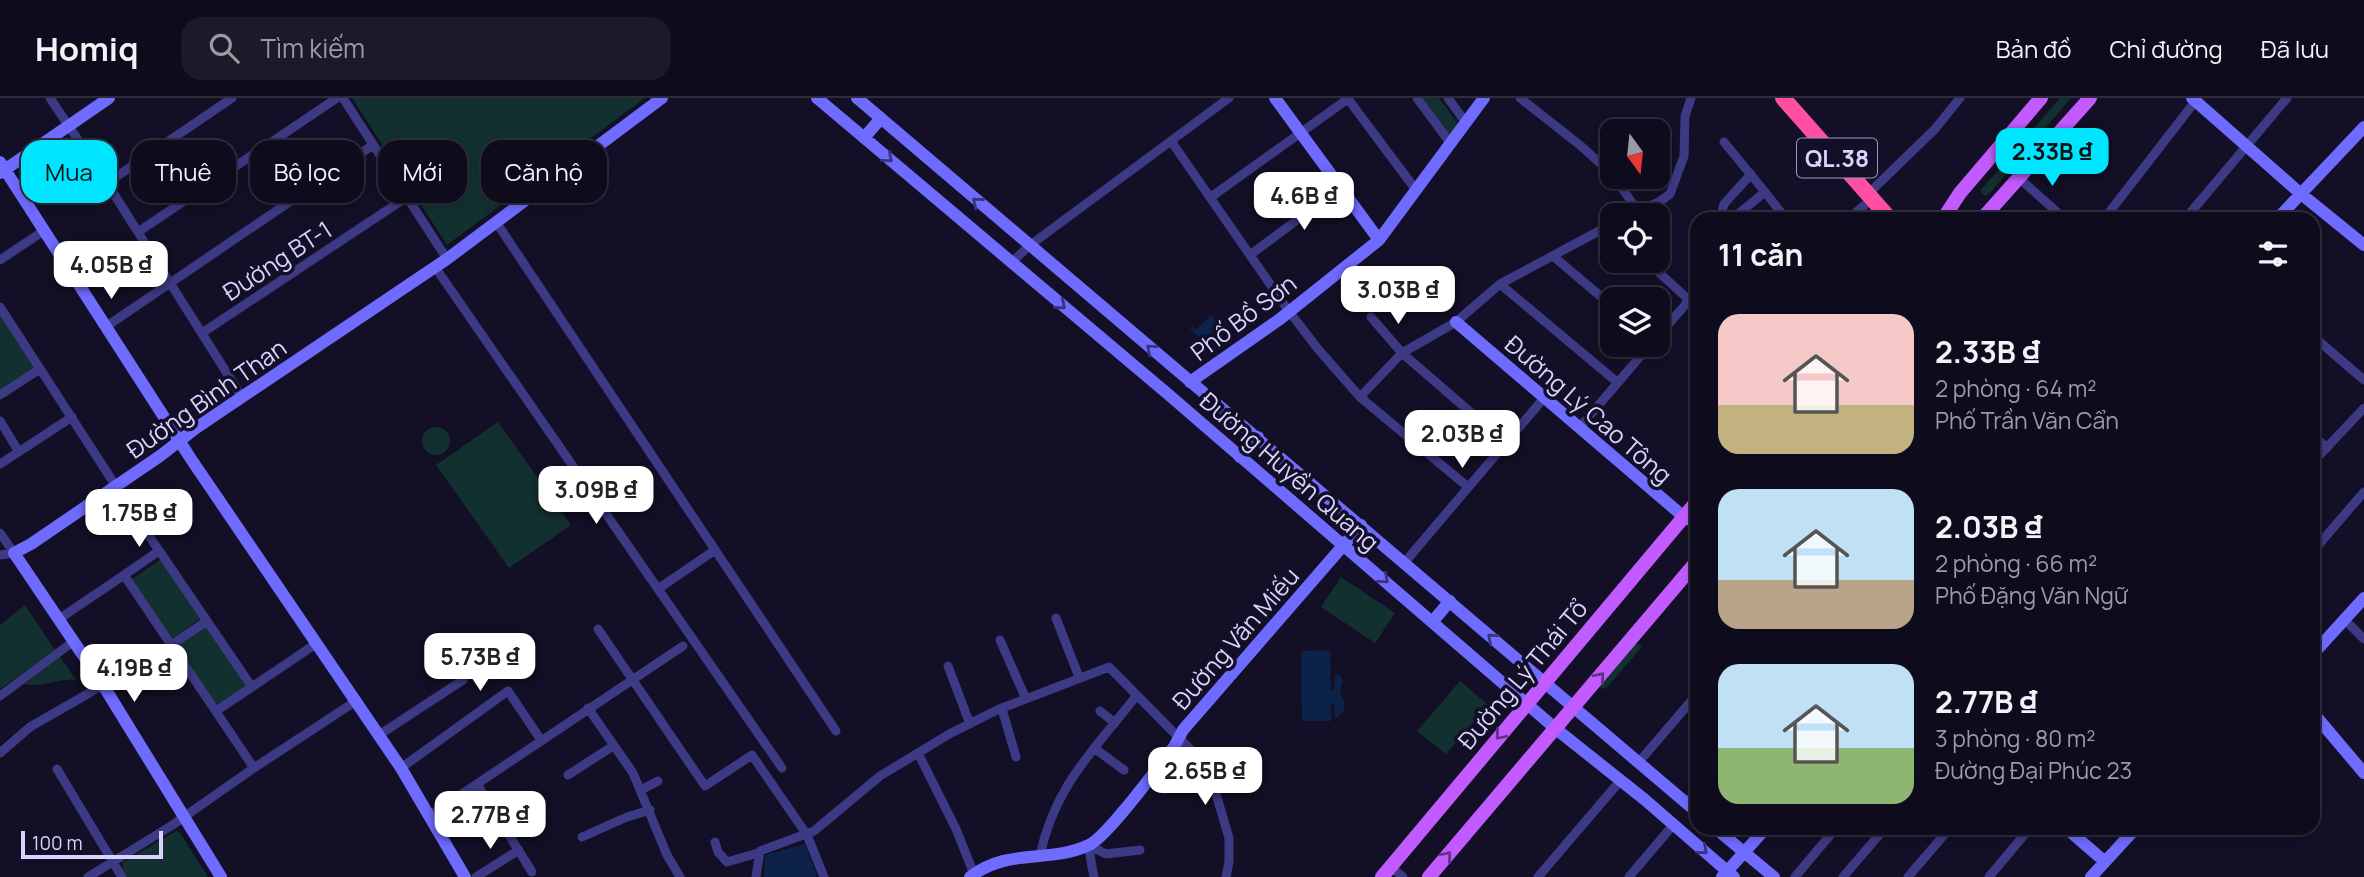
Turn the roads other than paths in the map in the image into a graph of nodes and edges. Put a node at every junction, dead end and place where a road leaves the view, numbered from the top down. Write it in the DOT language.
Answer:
graph roads {
  1 [pos="50,98"];
  2 [pos="110,98"];
  3 [pos="232,98"];
  4 [pos="337,98"];
  5 [pos="343,98"];
  6 [pos="662,98"];
  7 [pos="817,98"];
  8 [pos="857,98"];
  9 [pos="1229,98"];
  10 [pos="1275,98"];
  11 [pos="1349,98"];
  12 [pos="1417,98"];
  13 [pos="1448,98"];
  14 [pos="1484,98"];
  15 [pos="1692,98"];
  16 [pos="1783,98"];
  17 [pos="1960,98"];
  18 [pos="2041,98"];
  19 [pos="2090,98"];
  20 [pos="2287,98"];
  21 [pos="2195,99"];
  22 [pos="1526,100"];
  23 [pos="881,118"];
  24 [pos="1466,123"];
  25 [pos="70,127"];
  26 [pos="2364,127"];
  27 [pos="1301,133"];
  28 [pos="864,138"];
  29 [pos="79,140"];
  30 [pos="1171,141"];
  31 [pos="1724,142"];
  32 [pos="1451,144"];
  33 [pos="2246,144"];
  34 [pos="373,145"];
  35 [pos="378,152"];
  36 [pos="1600,163"];
  37 [pos="2,169"];
  38 [pos="1751,174"];
  39 [pos="117,176"];
  40 [pos="2020,179"];
  41 [pos="957,185"];
  42 [pos="1340,187"];
  43 [pos="1416,190"];
  44 [pos="1765,192"];
  45 [pos="2300,193"];
  46 [pos="1211,197"];
  47 [pos="1870,197"];
  48 [pos="117,199"];
  49 [pos="399,203"];
  50 [pos="412,203"];
  51 [pos="940,203"];
  52 [pos="1657,203"];
  53 [pos="1722,212"];
  54 [pos="1741,212"];
  55 [pos="1781,212"];
  56 [pos="1855,212"];
  57 [pos="1884,212"];
  58 [pos="1948,212"];
  59 [pos="1989,212"];
  60 [pos="2057,212"];
  61 [pos="2109,212"];
  62 [pos="2191,212"];
  63 [pos="2283,212"];
  64 [pos="496,222"];
  65 [pos="44,230"];
  66 [pos="138,232"];
  67 [pos="1600,233"];
  68 [pos="1379,240"];
  69 [pos="2363,241"];
  70 [pos="1029,246"];
  71 [pos="1250,255"];
  72 [pos="1553,256"];
  73 [pos="447,259"];
  74 [pos="0,260"];
  75 [pos="1011,263"];
  76 [pos="435,267"];
  77 [pos="1659,273"];
  78 [pos="171,283"];
  79 [pos="1500,284"];
  80 [pos="1600,296"];
  81 [pos="0,307"];
  82 [pos="1288,310"];
  83 [pos="1107,312"];
  84 [pos="1371,317"];
  85 [pos="1456,322"];
  86 [pos="1670,322"];
  87 [pos="107,326"];
  88 [pos="1090,330"];
  89 [pos="202,333"];
  90 [pos="2320,342"];
  91 [pos="1402,353"];
  92 [pos="1639,357"];
  93 [pos="40,369"];
  94 [pos="1187,379"];
  95 [pos="2364,380"];
  96 [pos="1617,382"];
  97 [pos="0,395"];
  98 [pos="1169,395"];
  99 [pos="242,397"];
  100 [pos="1360,397"];
  101 [pos="1544,398"];
  102 [pos="2364,408"];
  103 [pos="72,417"];
  104 [pos="0,421"];
  105 [pos="1579,428"];
  106 [pos="1258,437"];
  107 [pos="180,440"];
  108 [pos="2320,442"];
  109 [pos="1506,443"];
  110 [pos="2326,448"];
  111 [pos="19,452"];
  112 [pos="2320,454"];
  113 [pos="1240,457"];
  114 [pos="0,464"];
  115 [pos="116,485"];
  116 [pos="1468,486"];
  117 [pos="2364,492"];
  118 [pos="1690,510"];
  119 [pos="1684,517"];
  120 [pos="1690,520"];
  121 [pos="1361,525"];
  122 [pos="0,533"];
  123 [pos="2320,543"];
  124 [pos="1344,545"];
  125 [pos="715,550"];
  126 [pos="159,551"];
  127 [pos="14,553"];
  128 [pos="0,555"];
  129 [pos="1405,562"];
  130 [pos="1690,570"];
  131 [pos="124,575"];
  132 [pos="658,589"];
  133 [pos="2364,598"];
  134 [pos="1450,601"];
  135 [pos="1056,618"];
  136 [pos="59,619"];
  137 [pos="2345,620"];
  138 [pos="207,621"];
  139 [pos="1433,621"];
  140 [pos="598,629"];
  141 [pos="2364,639"];
  142 [pos="1000,640"];
  143 [pos="74,641"];
  144 [pos="2320,642"];
  145 [pos="317,643"];
  146 [pos="171,645"];
  147 [pos="683,646"];
  148 [pos="948,666"];
  149 [pos="1079,677"];
  150 [pos="633,678"];
  151 [pos="463,680"];
  152 [pos="1544,682"];
  153 [pos="103,685"];
  154 [pos="252,687"];
  155 [pos="1137,695"];
  156 [pos="0,696"];
  157 [pos="1026,699"];
  158 [pos="356,701"];
  159 [pos="1690,702"];
  160 [pos="1527,704"];
  161 [pos="588,708"];
  162 [pos="1574,708"];
  163 [pos="1002,709"];
  164 [pos="216,711"];
  165 [pos="1100,712"];
  166 [pos="2320,721"];
  167 [pos="1115,723"];
  168 [pos="970,724"];
  169 [pos="1556,729"];
  170 [pos="836,731"];
  171 [pos="379,735"];
  172 [pos="541,740"];
  173 [pos="1179,740"];
  174 [pos="613,746"];
  175 [pos="1094,748"];
  176 [pos="918,753"];
  177 [pos="0,754"];
  178 [pos="1016,757"];
  179 [pos="1639,762"];
  180 [pos="58,768"];
  181 [pos="254,768"];
  182 [pos="401,768"];
  183 [pos="782,768"];
  184 [pos="1124,770"];
  185 [pos="2364,773"];
  186 [pos="568,775"];
  187 [pos="658,781"];
  188 [pos="1620,781"];
  189 [pos="1660,781"];
  190 [pos="477,784"];
  191 [pos="641,790"];
  192 [pos="1644,799"];
  193 [pos="1690,799"];
  194 [pos="1686,803"];
  195 [pos="1690,806"];
  196 [pos="650,810"];
  197 [pos="184,816"];
  198 [pos="429,816"];
  199 [pos="1674,824"];
  200 [pos="807,835"];
  201 [pos="1723,835"];
  202 [pos="1760,835"];
  203 [pos="1830,835"];
  204 [pos="1879,835"];
  205 [pos="1944,835"];
  206 [pos="2024,835"];
  207 [pos="2074,835"];
  208 [pos="2129,835"];
  209 [pos="582,837"];
  210 [pos="715,842"];
  211 [pos="1088,845"];
  212 [pos="519,850"];
  213 [pos="1140,850"];
  214 [pos="758,853"];
  215 [pos="1744,853"];
  216 [pos="1040,856"];
  217 [pos="113,861"];
  218 [pos="2104,861"];
  219 [pos="533,872"];
  220 [pos="1387,872"];
  221 [pos="972,875"];
  222 [pos="1727,875"];
  223 [pos="88,877"];
  224 [pos="122,877"];
  225 [pos="221,877"];
  226 [pos="466,877"];
  227 [pos="476,877"];
  228 [pos="680,877"];
  229 [pos="756,877"];
  230 [pos="824,877"];
  231 [pos="1094,877"];
  232 [pos="1226,877"];
  233 [pos="1403,877"];
  234 [pos="1429,877"];
  235 [pos="1538,877"];
  236 [pos="1629,877"];
  237 [pos="1774,877"];
  238 [pos="1795,877"];
  239 [pos="1843,877"];
  240 [pos="1908,877"];
  241 [pos="1989,877"];
  242 [pos="2091,877"];
  1 -- 25 [label="street"];
  2 -- 25 [label="street"];
  3 -- 39 [label="street"];
  4 -- 66 [label="street"];
  5 -- 34 [label="street"];
  6 -- 64 [label="street, Đường Bình Than"];
  7 -- 28 [label="street, Đường Huyền Quang"];
  8 -- 23 [label="street, Đường Huyền Quang"];
  9 -- 30 [label="street"];
  10 -- 27 [label="street"];
  11 -- 27 [label="street"];
  11 -- 43 [label="street"];
  12 -- 32 [label="street"];
  13 -- 24 [label="street"];
  14 -- 24 [label="street, Phố Bồ Sơn"];
  15 -- 52 [label="street"];
  16 -- 47 [label="highway, QL.38"];
  17 -- 47 [label="street"];
  18 -- 58 [label="main road"];
  19 -- 40 [label="main road"];
  20 -- 33 [label="street"];
  21 -- 33 [label="street"];
  21 -- 61 [label="street"];
  22 -- 36 [label="street"];
  23 -- 28 [label="street"];
  23 -- 41 [label="street, Đường Huyền Quang"];
  24 -- 32 [label="street, Phố Bồ Sơn"];
  25 -- 29 [label="street"];
  25 -- 37 [label="street"];
  26 -- 45 [label="street"];
  27 -- 42 [label="street"];
  27 -- 46 [label="street"];
  28 -- 51 [label="street, Đường Huyền Quang, one-way"];
  30 -- 46 [label="street"];
  30 -- 70 [label="street"];
  31 -- 38 [label="street"];
  32 -- 43 [label="street, Phố Bồ Sơn"];
  33 -- 45 [label="street"];
  33 -- 62 [label="street"];
  34 -- 35 [label="street"];
  34 -- 78 [label="street"];
  37 -- 65 [label="street"];
  38 -- 44 [label="street"];
  38 -- 53 [label="street"];
  40 -- 59 [label="main road"];
  40 -- 60 [label="street"];
  41 -- 51 [label="street"];
  70 -- 41 [label="street, Đường Huyền Quang, one-way"];
  42 -- 68 [label="street"];
  42 -- 71 [label="street"];
  43 -- 68 [label="street, Phố Bồ Sơn"];
  44 -- 54 [label="street"];
  44 -- 55 [label="street"];
  45 -- 63 [label="street"];
  45 -- 69 [label="street"];
  46 -- 71 [label="street"];
  47 -- 56 [label="street"];
  47 -- 57 [label="highway, QL.38"];
  48 -- 66 [label="street"];
  49 -- 89 [label="street, Đường BT-1"];
  50 -- 73 [label="street"];
  51 -- 75 [label="street, Đường Huyền Quang"];
  64 -- 73 [label="street, Đường Bình Than"];
  64 -- 125 [label="street"];
  65 -- 74 [label="street"];
  65 -- 87 [label="street"];
  66 -- 78 [label="street"];
  67 -- 72 [label="street"];
  68 -- 82 [label="street, Phố Bồ Sơn"];
  70 -- 75 [label="street"];
  70 -- 83 [label="street, Đường Huyền Quang"];
  71 -- 82 [label="street"];
  72 -- 79 [label="street"];
  72 -- 80 [label="street"];
  73 -- 76 [label="street, Đường Bình Than"];
  75 -- 88 [label="street, Đường Huyền Quang, one-way"];
  76 -- 99 [label="street, Đường Bình Than"];
  76 -- 132 [label="street"];
  77 -- 86 [label="street"];
  78 -- 87 [label="street"];
  78 -- 89 [label="street"];
  79 -- 85 [label="street"];
  79 -- 96 [label="street"];
  81 -- 93 [label="street"];
  82 -- 94 [label="street, Phố Bồ Sơn"];
  82 -- 100 [label="street"];
  83 -- 88 [label="street"];
  94 -- 83 [label="street, Đường Huyền Quang, one-way"];
  84 -- 91 [label="street"];
  85 -- 91 [label="street"];
  85 -- 101 [label="street, Đường Lý Cao Tông"];
  87 -- 107 [label="street"];
  88 -- 98 [label="street, Đường Huyền Quang"];
  89 -- 99 [label="street"];
  90 -- 95 [label="street"];
  91 -- 100 [label="street"];
  91 -- 109 [label="street"];
  92 -- 96 [label="street"];
  93 -- 97 [label="street"];
  93 -- 103 [label="street"];
  94 -- 98 [label="street, Phố Bồ Sơn"];
  94 -- 106 [label="street, Đường Huyền Quang"];
  96 -- 105 [label="street"];
  98 -- 113 [label="street, Đường Huyền Quang"];
  99 -- 107 [label="street, Đường Bình Than"];
  100 -- 116 [label="street"];
  101 -- 105 [label="street, Đường Lý Cao Tông"];
  101 -- 109 [label="street"];
  102 -- 110 [label="street"];
  103 -- 111 [label="street"];
  103 -- 115 [label="street"];
  104 -- 111 [label="street"];
  105 -- 119 [label="street, Đường Lý Cao Tông"];
  106 -- 113 [label="street"];
  106 -- 121 [label="street, Đường Huyền Quang"];
  107 -- 115 [label="street, Đường Bình Than"];
  107 -- 145 [label="street"];
  108 -- 110 [label="street"];
  109 -- 116 [label="street"];
  110 -- 112 [label="street"];
  111 -- 114 [label="street"];
  113 -- 124 [label="street, Đường Huyền Quang"];
  115 -- 126 [label="street"];
  115 -- 127 [label="street, Đường Bình Than"];
  116 -- 129 [label="street"];
  117 -- 123 [label="street"];
  118 -- 119 [label="main road, Đường Lý Thái Tổ"];
  119 -- 120 [label="street, Đường Lý Cao Tông"];
  119 -- 152 [label="main road, Đường Lý Thái Tổ"];
  121 -- 124 [label="street, Đường Văn Miếu"];
  121 -- 129 [label="street, Đường Huyền Quang"];
  122 -- 127 [label="street"];
  124 -- 139 [label="street, Đường Huyền Quang, one-way"];
  124 -- 173 [label="street, Đường Văn Miếu"];
  125 -- 132 [label="street"];
  125 -- 170 [label="street"];
  126 -- 131 [label="street"];
  126 -- 138 [label="street"];
  127 -- 128 [label="street"];
  127 -- 136 [label="street"];
  129 -- 134 [label="street, Đường Huyền Quang"];
  162 -- 130 [label="main road, one-way"];
  131 -- 136 [label="street"];
  131 -- 146 [label="street"];
  132 -- 183 [label="street"];
  133 -- 137 [label="street"];
  134 -- 139 [label="street"];
  152 -- 134 [label="street, Đường Huyền Quang, one-way"];
  135 -- 149 [label="street"];
  136 -- 143 [label="street"];
  137 -- 141 [label="street"];
  137 -- 144 [label="street"];
  138 -- 146 [label="street"];
  138 -- 154 [label="street"];
  139 -- 160 [label="street, Đường Huyền Quang"];
  140 -- 150 [label="street"];
  142 -- 157 [label="street"];
  143 -- 153 [label="street"];
  143 -- 156 [label="street"];
  145 -- 154 [label="street"];
  145 -- 158 [label="street"];
  146 -- 164 [label="street"];
  147 -- 150 [label="street"];
  148 -- 168 [label="street"];
  149 -- 155 [label="street"];
  149 -- 157 [label="street"];
  150 -- 161 [label="street"];
  150 -- 200 [label="street"];
  151 -- 171 [label="street"];
  152 -- 160 [label="main road, Đường Lý Thái Tổ"];
  152 -- 162 [label="street, Đường Huyền Quang"];
  153 -- 177 [label="street"];
  153 -- 197 [label="street"];
  154 -- 164 [label="street"];
  155 -- 167 [label="street"];
  155 -- 173 [label="street"];
  157 -- 163 [label="street"];
  158 -- 171 [label="street"];
  158 -- 181 [label="street"];
  159 -- 179 [label="street"];
  160 -- 169 [label="street, Đường Huyền Quang"];
  160 -- 220 [label="main road, Đường Lý Thái Tổ, one-way"];
  161 -- 172 [label="street"];
  161 -- 174 [label="street"];
  162 -- 169 [label="main road"];
  162 -- 179 [label="street, Đường Huyền Quang"];
  163 -- 168 [label="street"];
  163 -- 178 [label="street"];
  164 -- 181 [label="street"];
  165 -- 167 [label="street"];
  166 -- 185 [label="street"];
  167 -- 175 [label="street"];
  168 -- 176 [label="street"];
  169 -- 188 [label="street, Đường Huyền Quang"];
  234 -- 169 [label="main road, one-way"];
  171 -- 182 [label="street"];
  172 -- 182 [label="street"];
  172 -- 190 [label="street"];
  173 -- 211 [label="street, Đường Văn Miếu"];
  173 -- 232 [label="street"];
  174 -- 186 [label="street"];
  174 -- 191 [label="street"];
  175 -- 184 [label="street"];
  175 -- 216 [label="street"];
  176 -- 200 [label="street"];
  176 -- 221 [label="street"];
  179 -- 189 [label="street, Đường Huyền Quang"];
  180 -- 217 [label="street"];
  181 -- 197 [label="street"];
  182 -- 198 [label="street"];
  187 -- 191 [label="street"];
  188 -- 192 [label="street, Đường Huyền Quang"];
  188 -- 235 [label="street"];
  189 -- 192 [label="street"];
  189 -- 194 [label="street, Đường Huyền Quang"];
  190 -- 198 [label="street"];
  190 -- 212 [label="street"];
  191 -- 196 [label="street"];
  192 -- 199 [label="street, Đường Huyền Quang"];
  193 -- 194 [label="street"];
  194 -- 195 [label="street, Đường Huyền Quang"];
  196 -- 209 [label="street"];
  196 -- 228 [label="street"];
  197 -- 217 [label="street"];
  197 -- 225 [label="street"];
  198 -- 226 [label="street"];
  199 -- 222 [label="street, Đường Huyền Quang, one-way"];
  199 -- 236 [label="street"];
  200 -- 214 [label="street"];
  200 -- 230 [label="street"];
  201 -- 215 [label="street"];
  202 -- 215 [label="street"];
  203 -- 238 [label="street"];
  204 -- 239 [label="street"];
  205 -- 240 [label="street"];
  206 -- 241 [label="street"];
  207 -- 218 [label="street"];
  208 -- 218 [label="street"];
  210 -- 214 [label="street"];
  211 -- 213 [label="street"];
  211 -- 216 [label="street, Đường Văn Miếu"];
  211 -- 231 [label="street"];
  212 -- 219 [label="street"];
  212 -- 227 [label="street"];
  214 -- 229 [label="street"];
  215 -- 222 [label="street"];
  215 -- 237 [label="street"];
  216 -- 221 [label="street, Đường Văn Miếu"];
  217 -- 223 [label="street"];
  217 -- 224 [label="street"];
  218 -- 242 [label="street"];
  220 -- 233 [label="street"];
}
